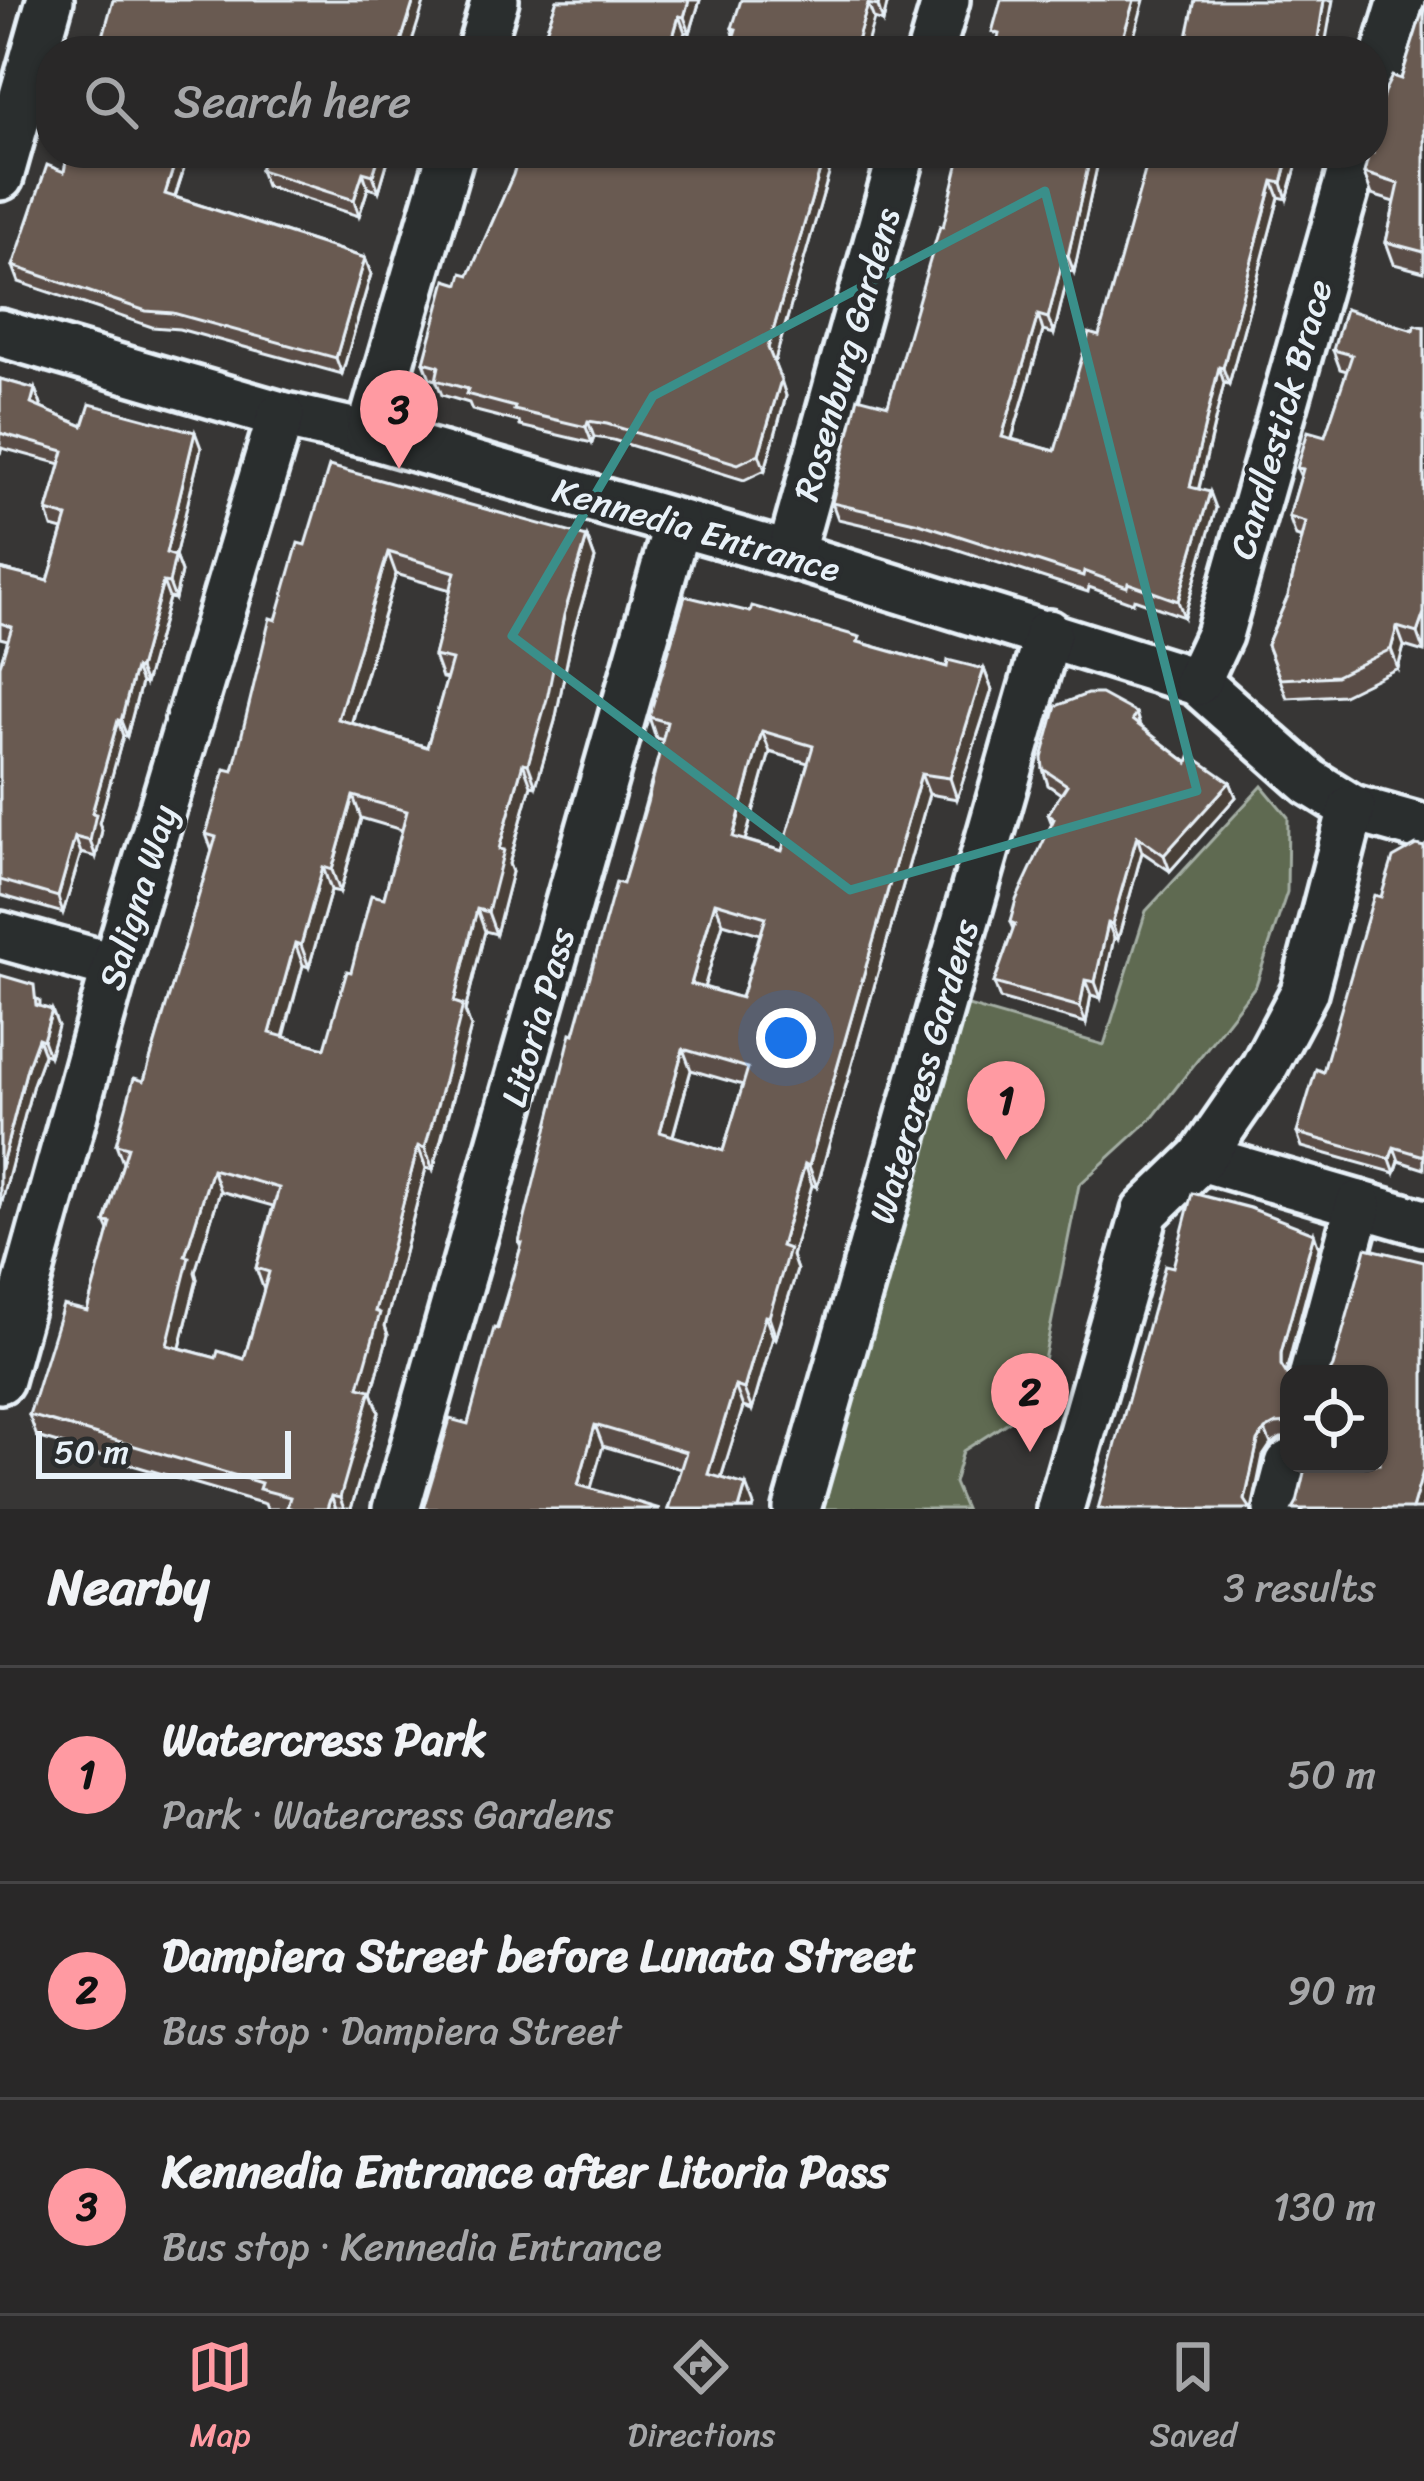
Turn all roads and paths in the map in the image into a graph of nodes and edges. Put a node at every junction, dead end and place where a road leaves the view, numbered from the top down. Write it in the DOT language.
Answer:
graph roads {
  1 [pos="50,0"];
  2 [pos="495,0"];
  3 [pos="946,0"];
  4 [pos="1402,0"];
  5 [pos="40,36"];
  6 [pos="484,36"];
  7 [pos="935,36"];
  8 [pos="1388,46"];
  9 [pos="36,50"];
  10 [pos="447,168"];
  11 [pos="898,168"];
  12 [pos="1352,168"];
  13 [pos="0,177"];
  14 [pos="0,333"];
  15 [pos="281,415"];
  16 [pos="369,435"];
  17 [pos="676,524"];
  18 [pos="790,555"];
  19 [pos="1048,633"];
  20 [pos="1197,682"];
  21 [pos="1352,808"];
  22 [pos="1424,828"];
  23 [pos="0,935"];
  24 [pos="115,967"];
  25 [pos="1202,1159"];
  26 [pos="1359,1204"];
  27 [pos="1424,1223"];
  28 [pos="1315,1365"];
  29 [pos="0,1380"];
  30 [pos="1287,1473"];
  31 [pos="396,1509"];
  32 [pos="797,1509"];
  33 [pos="1060,1509"];
  34 [pos="1277,1509"];
  1 -- 5 [label="street"];
  2 -- 6 [label="street"];
  3 -- 7 [label="street"];
  4 -- 8 [label="street"];
  9 -- 13 [label="street"];
  10 -- 16 [label="street"];
  11 -- 18 [label="street, Rosenburg Gardens"];
  12 -- 20 [label="street, Candlestick Brace"];
  14 -- 15 [label="street, Kennedia Entrance"];
  15 -- 16 [label="street, Kennedia Entrance"];
  15 -- 24 [label="street, Saligna Way"];
  16 -- 17 [label="street, Kennedia Entrance"];
  17 -- 18 [label="street, Kennedia Entrance"];
  17 -- 31 [label="street, Litoria Pass"];
  18 -- 19 [label="street, Kennedia Entrance"];
  19 -- 20 [label="street, Kennedia Entrance"];
  19 -- 32 [label="street, Watercress Gardens"];
  20 -- 21 [label="street, Kennedia Entrance"];
  21 -- 22 [label="street, Kennedia Entrance"];
  21 -- 25 [label="street"];
  23 -- 24 [label="street"];
  24 -- 29 [label="street, Saligna Way"];
  25 -- 26 [label="street"];
  25 -- 33 [label="street"];
  26 -- 27 [label="street"];
  26 -- 28 [label="street"];
  30 -- 34 [label="street"];
}
